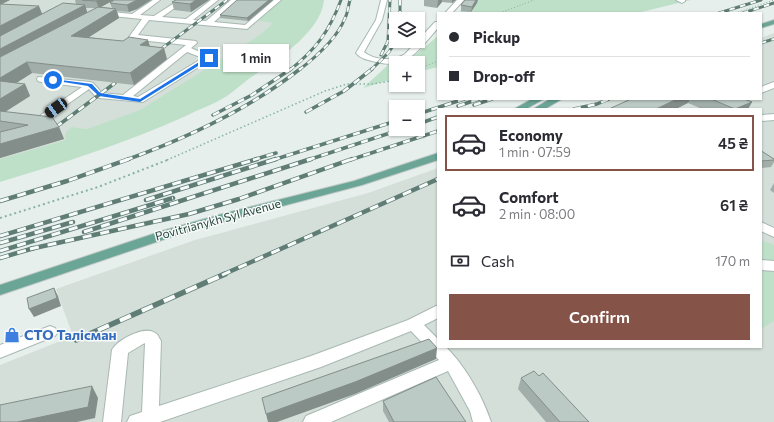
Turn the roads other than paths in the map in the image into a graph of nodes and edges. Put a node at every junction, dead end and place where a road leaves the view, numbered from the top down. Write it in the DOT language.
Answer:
graph roads {
  1 [pos="157,0"];
  2 [pos="183,0"];
  3 [pos="215,0"];
  4 [pos="236,0"];
  5 [pos="278,0"];
  6 [pos="384,0"];
  7 [pos="461,0"];
  8 [pos="111,6"];
  9 [pos="449,12"];
  10 [pos="133,16"];
  11 [pos="147,17"];
  12 [pos="158,17"];
  13 [pos="186,22"];
  14 [pos="774,22"];
  15 [pos="208,23"];
  16 [pos="437,25"];
  17 [pos="762,26"];
  18 [pos="186,49"];
  19 [pos="40,79"];
  20 [pos="774,84"];
  21 [pos="90,85"];
  22 [pos="762,90"];
  23 [pos="125,98"];
  24 [pos="537,100"];
  25 [pos="555,100"];
  26 [pos="521,108"];
  27 [pos="540,108"];
  28 [pos="45,116"];
  29 [pos="774,117"];
  30 [pos="762,118"];
  31 [pos="437,156"];
  32 [pos="762,227"];
  33 [pos="774,233"];
  34 [pos="762,265"];
  35 [pos="774,266"];
  36 [pos="0,290"];
  37 [pos="437,312"];
  38 [pos="413,324"];
  39 [pos="50,332"];
  40 [pos="437,347"];
  41 [pos="438,348"];
  42 [pos="0,352"];
  43 [pos="452,362"];
  44 [pos="143,420"];
  45 [pos="112,422"];
  46 [pos="312,422"];
  47 [pos="482,422"];
  1 -- 10 [label="lane"];
  2 -- 12 [label="lane"];
  3 -- 13 [label="lane"];
  4 -- 15 [label="lane"];
  5 -- 15 [label="lane"];
  6 -- 16 [label="lane"];
  7 -- 9 [label="lane"];
  8 -- 10 [label="lane"];
  10 -- 11 [label="lane"];
  11 -- 12 [label="lane"];
  11 -- 18 [label="lane"];
  12 -- 13 [label="lane"];
  13 -- 15 [label="lane"];
  14 -- 17 [label="main road"];
  18 -- 23 [label="lane"];
  18 -- 23 [label="lane"];
  19 -- 21 [label="lane"];
  20 -- 22 [label="lane"];
  21 -- 23 [label="lane"];
  21 -- 28 [label="lane"];
  24 -- 26 [label="main road"];
  25 -- 27 [label="main road"];
  29 -- 30 [label="lane"];
  31 -- 36 [label="main road, Povitrianykh Syl Avenue"];
  32 -- 33 [label="lane"];
  34 -- 35 [label="lane"];
  37 -- 38 [label="lane"];
  38 -- 40 [label="lane"];
  38 -- 44 [label="lane"];
  39 -- 42 [label="lane"];
  41 -- 43 [label="lane"];
  43 -- 46 [label="lane"];
  43 -- 47 [label="lane"];
  44 -- 45 [label="lane"];
}
